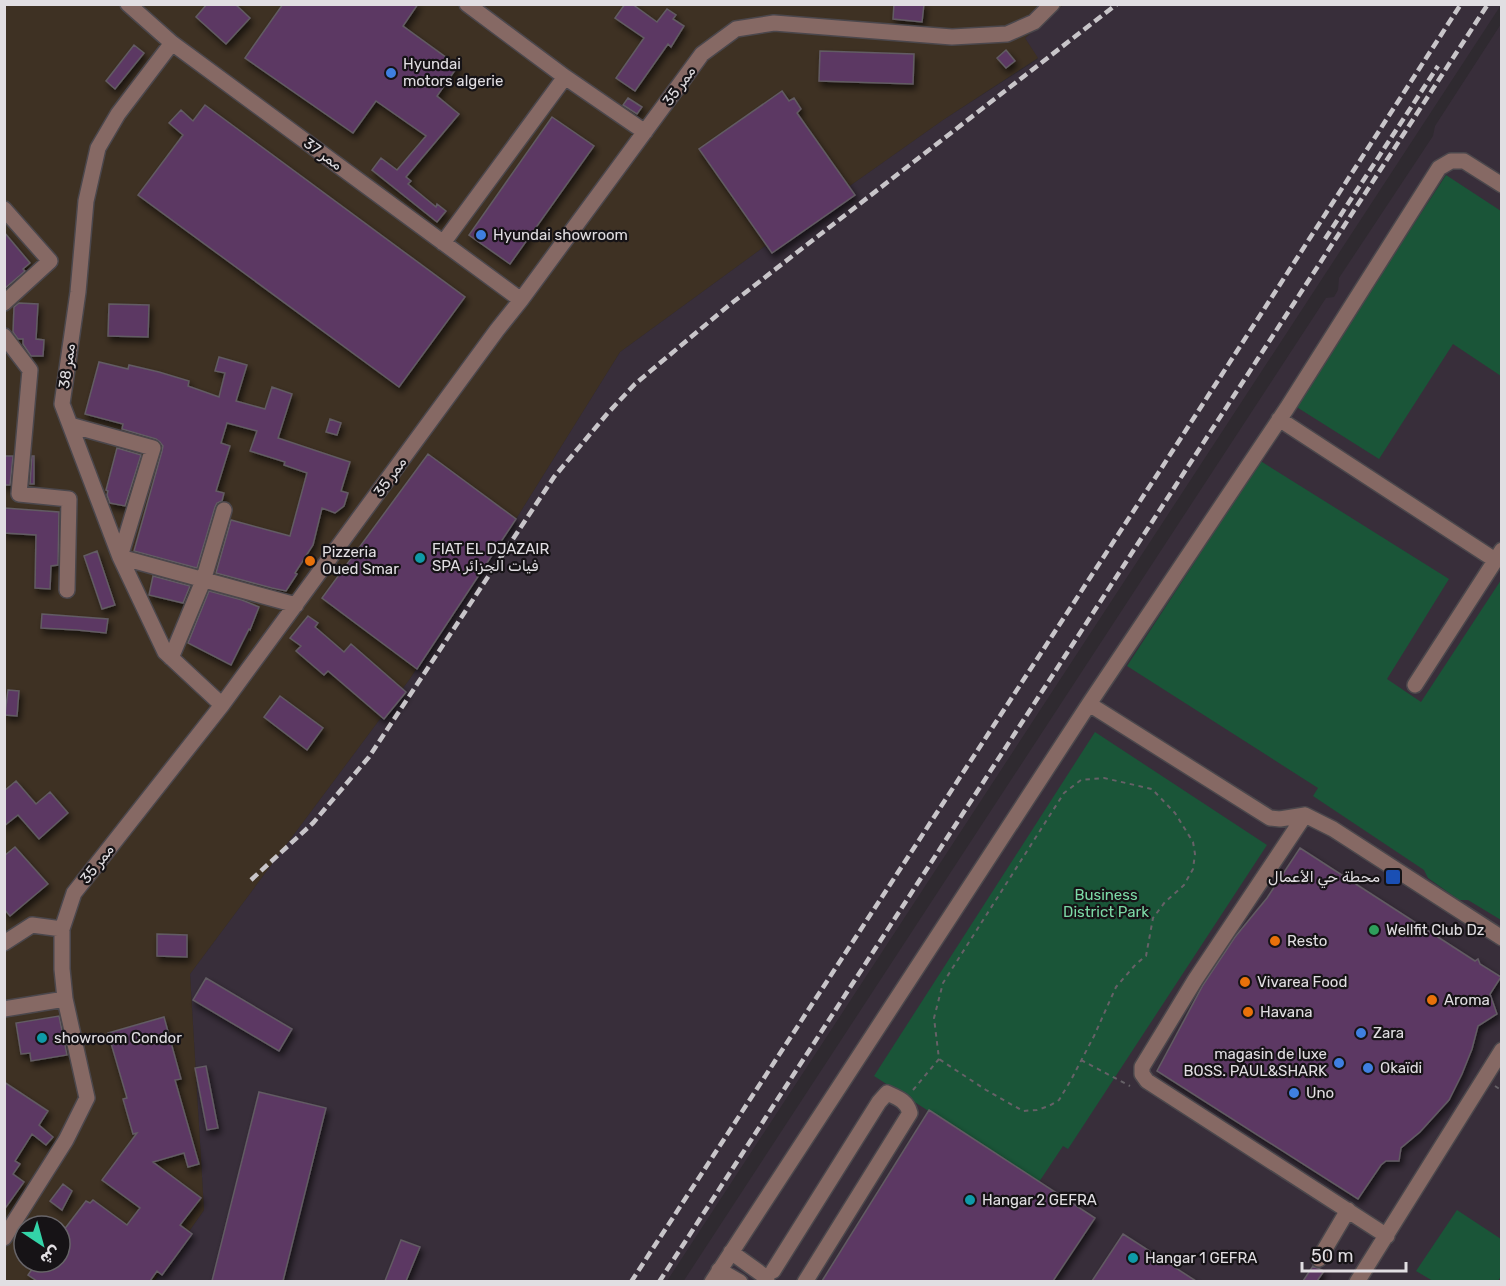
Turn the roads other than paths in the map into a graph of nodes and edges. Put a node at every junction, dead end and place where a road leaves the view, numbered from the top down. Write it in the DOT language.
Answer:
graph roads {
  1 [pos="129,4"];
  2 [pos="467,4"];
  3 [pos="1052,4"];
  4 [pos="172,44"];
  5 [pos="565,77"];
  6 [pos="645,132"];
  7 [pos="1502,185"];
  8 [pos="7,215"];
  9 [pos="443,243"];
  10 [pos="521,300"];
  11 [pos="4,303"];
  12 [pos="4,336"];
  13 [pos="1280,419"];
  14 [pos="70,425"];
  15 [pos="224,510"];
  16 [pos="1498,555"];
  17 [pos="120,557"];
  18 [pos="203,581"];
  19 [pos="67,590"];
  20 [pos="296,605"];
  21 [pos="171,658"];
  22 [pos="1415,685"];
  23 [pos="1089,704"];
  24 [pos="222,705"];
  25 [pos="1305,815"];
  26 [pos="62,929"];
  27 [pos="1498,935"];
  28 [pos="4,943"];
  29 [pos="65,999"];
  30 [pos="4,1009"];
  31 [pos="1502,1050"];
  32 [pos="1348,1210"];
  33 [pos="1387,1236"];
  34 [pos="4,1238"];
  35 [pos="731,1252"];
  36 [pos="1319,1259"];
  37 [pos="716,1276"];
  38 [pos="740,1281"];
  39 [pos="805,1281"];
  40 [pos="1357,1281"];
  1 -- 4 [label="street, ممر 37"];
  2 -- 5 [label="street"];
  3 -- 6 [label="street, ممر 35"];
  4 -- 9 [label="street, ممر 37"];
  4 -- 14 [label="street, ممر 38"];
  5 -- 6 [label="street"];
  5 -- 9 [label="street"];
  6 -- 10 [label="street, ممر 35"];
  7 -- 13 [label="street"];
  8 -- 11 [label="street"];
  9 -- 10 [label="street, ممر 37"];
  10 -- 20 [label="street, ممر 35"];
  12 -- 19 [label="street"];
  13 -- 16 [label="street"];
  13 -- 23 [label="street"];
  14 -- 17 [label="street, ممر 38"];
  14 -- 17 [label="street"];
  15 -- 18 [label="street"];
  16 -- 22 [label="street"];
  17 -- 18 [label="street"];
  17 -- 21 [label="street, ممر 38"];
  18 -- 20 [label="street"];
  18 -- 21 [label="street"];
  20 -- 24 [label="street, ممر 35"];
  21 -- 24 [label="street, ممر 38"];
  23 -- 25 [label="street"];
  23 -- 35 [label="street"];
  24 -- 26 [label="street, ممر 35"];
  25 -- 27 [label="street"];
  25 -- 32 [label="street"];
  26 -- 28 [label="street"];
  26 -- 29 [label="street, ممر 35"];
  29 -- 30 [label="street"];
  29 -- 34 [label="street, ممر 35"];
  31 -- 33 [label="street"];
  32 -- 33 [label="street"];
  32 -- 36 [label="street"];
  33 -- 40 [label="street"];
  35 -- 37 [label="street"];
  35 -- 39 [label="street"];
  37 -- 38 [label="street"];
}
